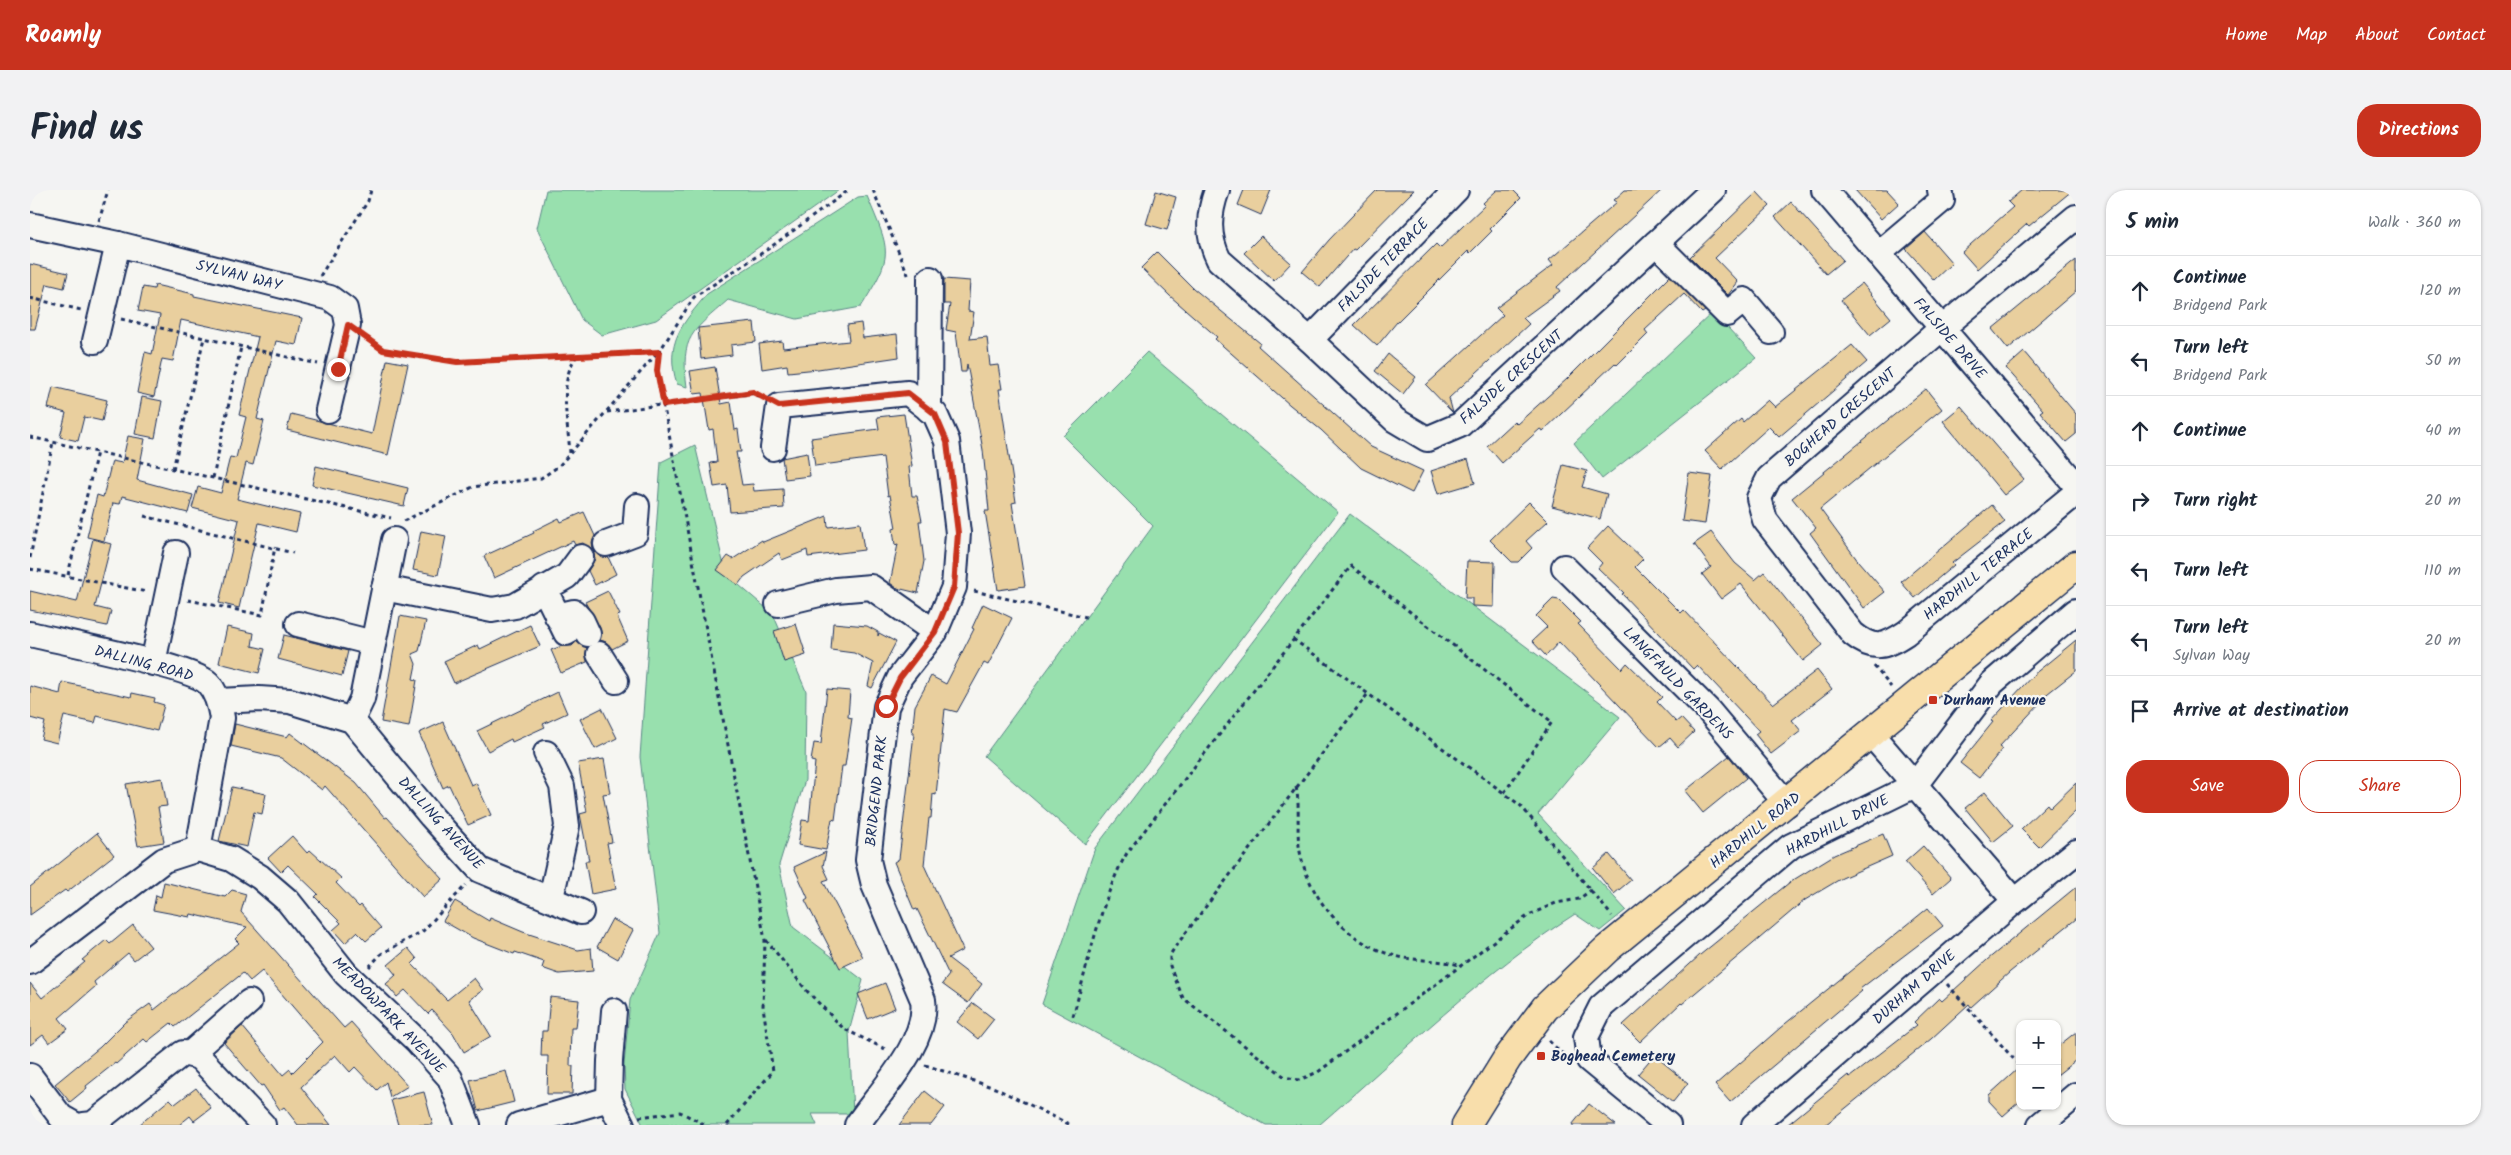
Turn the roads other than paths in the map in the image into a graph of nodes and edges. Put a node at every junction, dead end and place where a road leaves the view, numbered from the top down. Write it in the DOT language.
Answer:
graph roads {
  1 [pos="1217,190"];
  2 [pos="1456,190"];
  3 [pos="1713,190"];
  4 [pos="1824,190"];
  5 [pos="1940,190"];
  6 [pos="2076,217"];
  7 [pos="30,225"];
  8 [pos="1656,243"];
  9 [pos="118,244"];
  10 [pos="1878,254"];
  11 [pos="921,282"];
  12 [pos="1941,329"];
  13 [pos="1771,332"];
  14 [pos="1310,340"];
  15 [pos="95,341"];
  16 [pos="328,410"];
  17 [pos="929,410"];
  18 [pos="773,448"];
  19 [pos="2076,485"];
  20 [pos="2076,493"];
  21 [pos="637,506"];
  22 [pos="394,540"];
  23 [pos="606,544"];
  24 [pos="176,554"];
  25 [pos="581,557"];
  26 [pos="2076,565"];
  27 [pos="1564,567"];
  28 [pos="384,588"];
  29 [pos="544,588"];
  30 [pos="778,604"];
  31 [pos="2076,611"];
  32 [pos="298,624"];
  33 [pos="935,632"];
  34 [pos="30,634"];
  35 [pos="373,643"];
  36 [pos="1876,646"];
  37 [pos="153,663"];
  38 [pos="616,682"];
  39 [pos="219,701"];
  40 [pos="352,720"];
  41 [pos="1872,734"];
  42 [pos="546,753"];
  43 [pos="1915,784"];
  44 [pos="1787,804"];
  45 [pos="198,849"];
  46 [pos="2076,852"];
  47 [pos="551,898"];
  48 [pos="2015,901"];
  49 [pos="581,912"];
  50 [pos="30,962"];
  51 [pos="249,1002"];
  52 [pos="614,1011"];
  53 [pos="191,1053"];
  54 [pos="30,1076"];
  55 [pos="2076,1095"];
  56 [pos="617,1115"];
  57 [pos="75,1125"];
  58 [pos="84,1125"];
  59 [pos="263,1125"];
  60 [pos="468,1125"];
  61 [pos="519,1125"];
  62 [pos="858,1125"];
  63 [pos="1466,1125"];
  64 [pos="1668,1125"];
  65 [pos="1754,1125"];
  66 [pos="2040,1125"];
  1 -- 14 [label="street, FALSIDE CRESCENT"];
  2 -- 14 [label="street, FALSIDE TERRACE"];
  3 -- 8 [label="street, FALSIDE CRESCENT"];
  4 -- 10 [label="street, FALSIDE DRIVE"];
  5 -- 10 [label="street"];
  6 -- 12 [label="street, BOGHEAD CRESCENT"];
  7 -- 9 [label="street, SYLVAN WAY"];
  8 -- 13 [label="street"];
  8 -- 14 [label="street, FALSIDE CRESCENT"];
  9 -- 15 [label="street"];
  9 -- 16 [label="street, SYLVAN WAY"];
  10 -- 12 [label="street, FALSIDE DRIVE"];
  11 -- 17 [label="street"];
  12 -- 19 [label="street, FALSIDE DRIVE"];
  12 -- 36 [label="street, BOGHEAD CRESCENT"];
  17 -- 18 [label="street, BRIDGEND PARK"];
  17 -- 33 [label="street, BRIDGEND PARK"];
  20 -- 36 [label="street, HARDHILL TERRACE"];
  21 -- 23 [label="street"];
  22 -- 28 [label="street"];
  24 -- 37 [label="street"];
  25 -- 29 [label="street"];
  26 -- 41 [label="main road, HARDHILL ROAD"];
  27 -- 44 [label="street, LANGFAULD GARDENS"];
  28 -- 29 [label="street"];
  28 -- 35 [label="street"];
  29 -- 38 [label="street"];
  30 -- 33 [label="street"];
  31 -- 43 [label="street, HARDHILL DRIVE"];
  32 -- 35 [label="street"];
  33 -- 62 [label="street, BRIDGEND PARK"];
  34 -- 37 [label="street, DALLING ROAD"];
  35 -- 40 [label="street"];
  37 -- 39 [label="street, DALLING ROAD"];
  39 -- 40 [label="street"];
  39 -- 45 [label="street"];
  40 -- 47 [label="street, DALLING AVENUE"];
  41 -- 43 [label="street"];
  41 -- 44 [label="main road, HARDHILL ROAD"];
  42 -- 47 [label="street"];
  43 -- 48 [label="street"];
  43 -- 64 [label="street, HARDHILL DRIVE"];
  44 -- 63 [label="main road, HARDHILL ROAD"];
  45 -- 50 [label="street"];
  45 -- 60 [label="street, MEADOWPARK AVENUE"];
  46 -- 48 [label="street, DURHAM DRIVE"];
  47 -- 49 [label="street, DALLING AVENUE"];
  48 -- 65 [label="street, DURHAM DRIVE"];
  51 -- 53 [label="street"];
  52 -- 56 [label="street"];
  53 -- 58 [label="street"];
  53 -- 59 [label="street"];
  54 -- 57 [label="street"];
  55 -- 66 [label="street"];
  56 -- 61 [label="street"];
}
